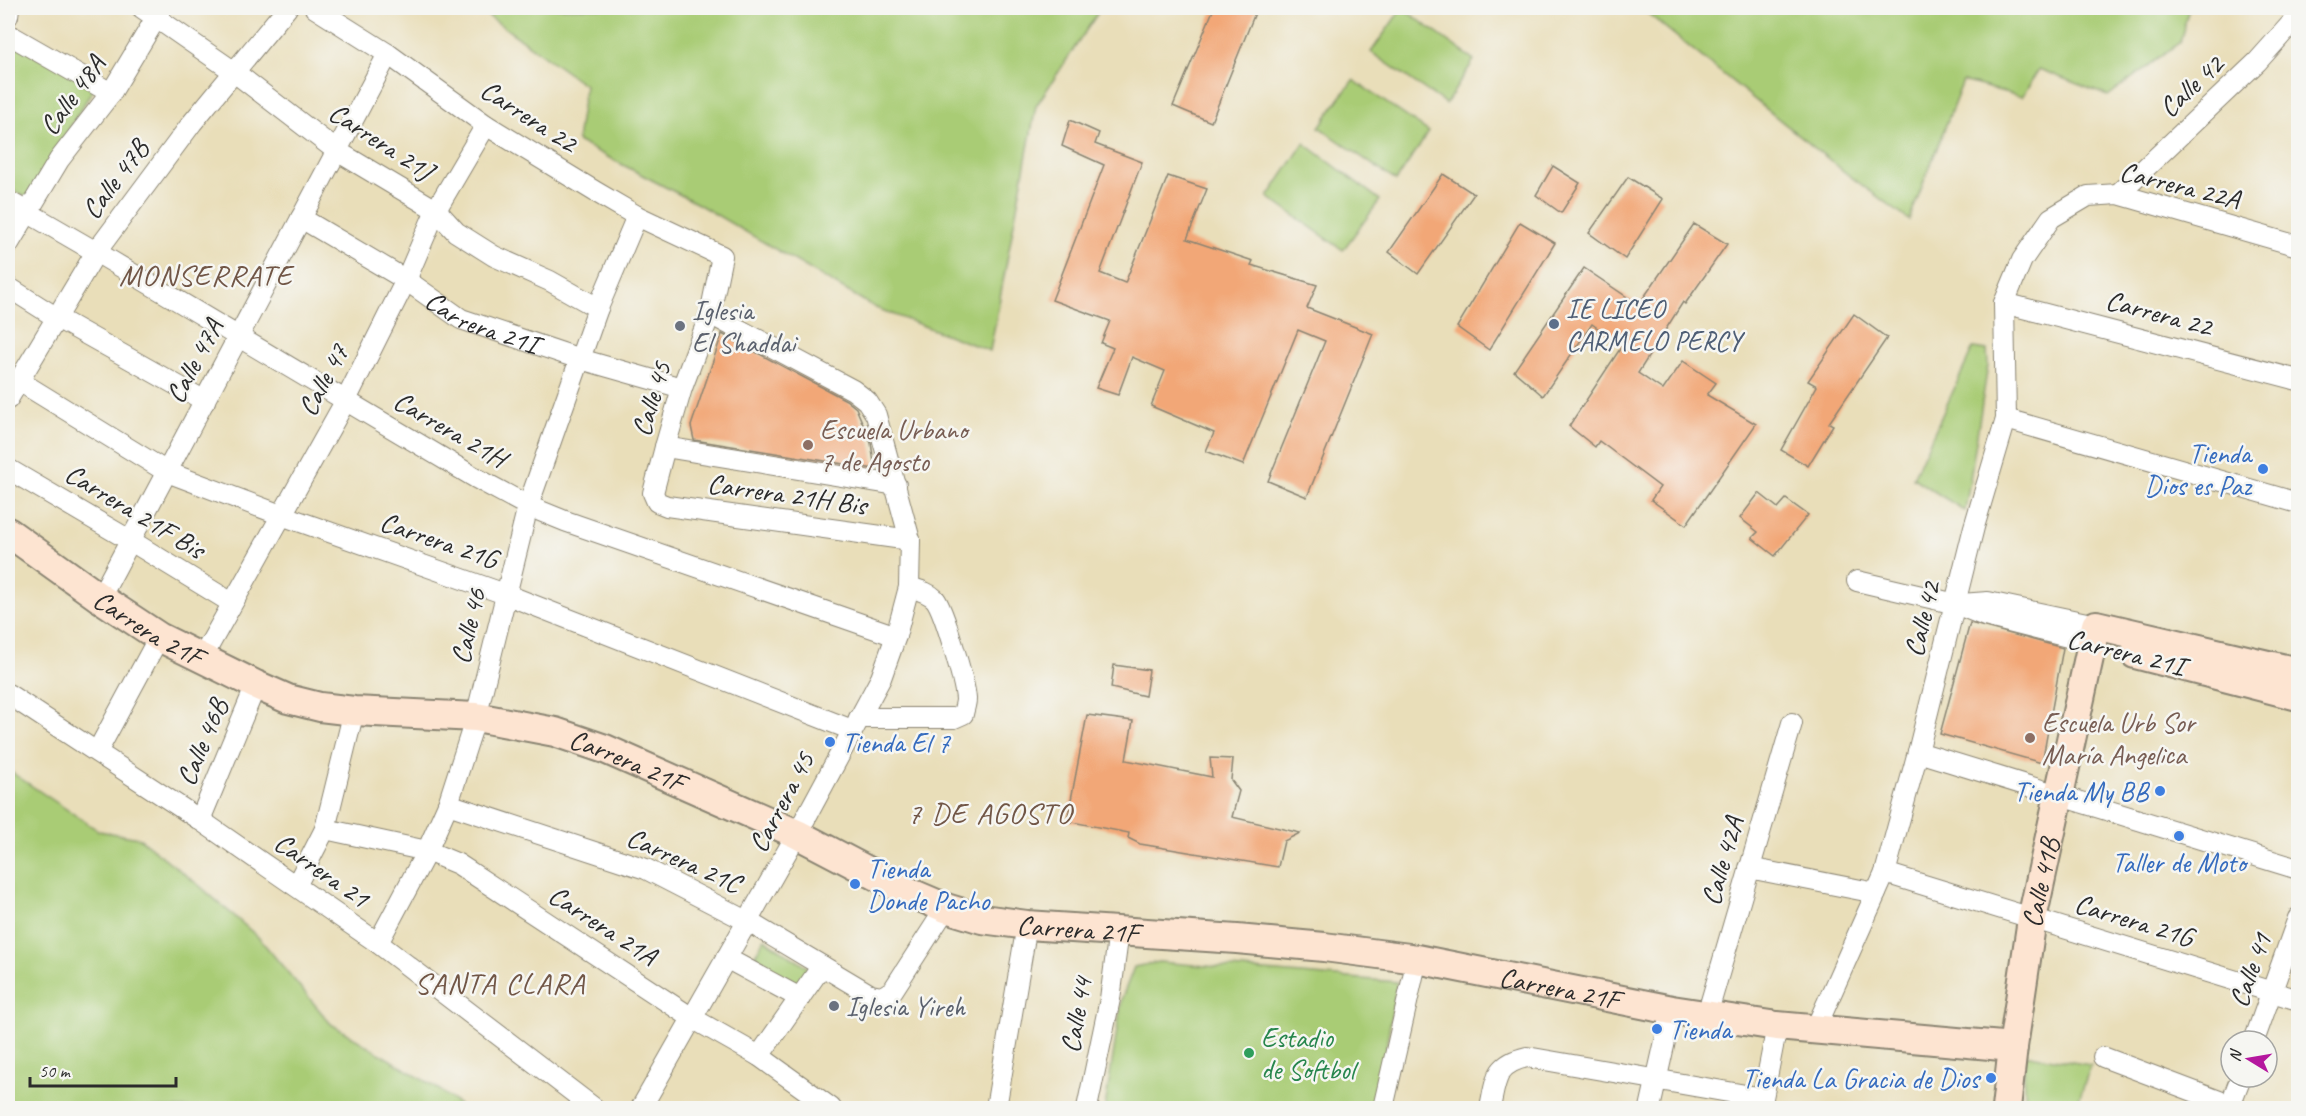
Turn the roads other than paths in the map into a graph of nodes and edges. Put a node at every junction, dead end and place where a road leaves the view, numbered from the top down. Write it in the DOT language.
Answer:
graph roads {
  1 [pos="9,8"];
  2 [pos="287,8"];
  3 [pos="315,8"];
  4 [pos="154,11"];
  5 [pos="8,16"];
  6 [pos="2298,18"];
  7 [pos="8,33"];
  8 [pos="388,54"];
  9 [pos="233,71"];
  10 [pos="111,93"];
  11 [pos="486,125"];
  12 [pos="337,151"];
  13 [pos="2118,194"];
  14 [pos="8,201"];
  15 [pos="436,210"];
  16 [pos="28,211"];
  17 [pos="637,216"];
  18 [pos="301,218"];
  19 [pos="2051,218"];
  20 [pos="8,245"];
  21 [pos="2298,246"];
  22 [pos="96,252"];
  23 [pos="722,256"];
  24 [pos="405,280"];
  25 [pos="8,287"];
  26 [pos="2004,303"];
  27 [pos="598,308"];
  28 [pos="710,314"];
  29 [pos="57,318"];
  30 [pos="239,336"];
  31 [pos="580,359"];
  32 [pos="2298,380"];
  33 [pos="19,381"];
  34 [pos="682,388"];
  35 [pos="8,399"];
  36 [pos="346,400"];
  37 [pos="205,401"];
  38 [pos="2006,419"];
  39 [pos="665,447"];
  40 [pos="8,469"];
  41 [pos="167,472"];
  42 [pos="896,485"];
  43 [pos="657,502"];
  44 [pos="2298,503"];
  45 [pos="528,506"];
  46 [pos="281,515"];
  47 [pos="8,532"];
  48 [pos="910,540"];
  49 [pos="131,541"];
  50 [pos="1857,581"];
  51 [pos="909,587"];
  52 [pos="505,594"];
  53 [pos="100,598"];
  54 [pos="232,603"];
  55 [pos="1956,604"];
  56 [pos="2094,634"];
  57 [pos="896,636"];
  58 [pos="159,637"];
  59 [pos="202,658"];
  60 [pos="2298,672"];
  61 [pos="256,685"];
  62 [pos="8,694"];
  63 [pos="2298,696"];
  64 [pos="354,711"];
  65 [pos="476,717"];
  66 [pos="1792,723"];
  67 [pos="855,724"];
  68 [pos="97,752"];
  69 [pos="1918,752"];
  70 [pos="2060,795"];
  71 [pos="448,804"];
  72 [pos="200,820"];
  73 [pos="325,829"];
  74 [pos="797,834"];
  75 [pos="427,851"];
  76 [pos="1749,868"];
  77 [pos="2298,869"];
  78 [pos="1885,873"];
  79 [pos="296,886"];
  80 [pos="1876,893"];
  81 [pos="946,908"];
  82 [pos="2298,918"];
  83 [pos="2032,919"];
  84 [pos="747,921"];
  85 [pos="1027,925"];
  86 [pos="1119,931"];
  87 [pos="378,943"];
  88 [pos="726,958"];
  89 [pos="1417,959"];
  90 [pos="822,966"];
  91 [pos="2273,991"];
  92 [pos="800,998"];
  93 [pos="2298,1000"];
  94 [pos="1672,1010"];
  95 [pos="1707,1015"];
  96 [pos="692,1018"];
  97 [pos="1777,1026"];
  98 [pos="2259,1029"];
  99 [pos="1815,1030"];
  100 [pos="2013,1047"];
  101 [pos="759,1056"];
  102 [pos="2103,1057"];
  103 [pos="1656,1081"];
  104 [pos="2237,1089"];
  105 [pos="1762,1103"];
  106 [pos="2232,1107"];
  107 [pos="594,1108"];
  108 [pos="641,1108"];
  109 [pos="831,1108"];
  110 [pos="996,1108"];
  111 [pos="1087,1108"];
  112 [pos="1383,1108"];
  113 [pos="1490,1108"];
  114 [pos="1650,1108"];
  115 [pos="2006,1108"];
  1 -- 5 [label="street"];
  2 -- 9 [label="street, Calle 47B"];
  3 -- 8 [label="street, Carrera 22"];
  4 -- 9 [label="street, Carrera 21J"];
  4 -- 10 [label="street, Calle 48A"];
  6 -- 13 [label="street, Calle 42"];
  7 -- 10 [label="street"];
  8 -- 11 [label="street, Carrera 22"];
  8 -- 12 [label="street, Calle 47A"];
  9 -- 12 [label="street, Carrera 21J"];
  9 -- 22 [label="street, Calle 47B"];
  10 -- 16 [label="street, Calle 48A"];
  11 -- 15 [label="street, Calle 47"];
  11 -- 17 [label="street, Carrera 22"];
  12 -- 15 [label="street, Carrera 21J"];
  12 -- 18 [label="street, Calle 47A"];
  13 -- 19 [label="street, Carrera 22A"];
  13 -- 21 [label="street, Carrera 22A"];
  14 -- 16 [label="street, Carrera 21H"];
  15 -- 24 [label="street, Calle 47"];
  15 -- 27 [label="street, Carrera 21J"];
  16 -- 20 [label="street, Calle 48A"];
  16 -- 22 [label="street, Carrera 21H"];
  17 -- 23 [label="street, Carrera 22"];
  17 -- 27 [label="street, Calle 46"];
  18 -- 24 [label="street, Carrera 21I"];
  18 -- 30 [label="street, Calle 47A"];
  19 -- 26 [label="street, Calle 42"];
  22 -- 29 [label="street, Calle 47B"];
  22 -- 30 [label="street, Carrera 21H"];
  23 -- 28 [label="street, Calle 45"];
  24 -- 31 [label="street, Carrera 21I"];
  24 -- 36 [label="street, Calle 47"];
  25 -- 29 [label="street"];
  26 -- 32 [label="street, Carrera 22"];
  26 -- 38 [label="street, Calle 42"];
  27 -- 31 [label="street, Calle 46"];
  28 -- 34 [label="street, Calle 45"];
  28 -- 42 [label="street, Carrera 45"];
  29 -- 33 [label="street, Calle 47B"];
  29 -- 37 [label="street"];
  30 -- 36 [label="street, Carrera 21H"];
  30 -- 37 [label="street, Calle 47A"];
  31 -- 34 [label="street, Carrera 21I"];
  31 -- 45 [label="street, Calle 46"];
  33 -- 35 [label="street, Calle 47B"];
  33 -- 41 [label="street, Carrera 21G"];
  34 -- 39 [label="street, Calle 45"];
  36 -- 45 [label="street, Carrera 21H"];
  36 -- 46 [label="street, Calle 47"];
  37 -- 41 [label="street, Calle 47A"];
  38 -- 44 [label="street"];
  38 -- 55 [label="street, Calle 42"];
  39 -- 42 [label="street"];
  39 -- 43 [label="street, Calle 45"];
  40 -- 49 [label="street, Carrera 21F Bis"];
  41 -- 46 [label="street, Carrera 21G"];
  41 -- 49 [label="street, Calle 47A"];
  42 -- 48 [label="street, Carrera 45"];
  43 -- 48 [label="street, Carrera 21H Bis"];
  45 -- 52 [label="street, Calle 46"];
  45 -- 57 [label="street, Carrera 21H"];
  46 -- 52 [label="street, Carrera 21G"];
  46 -- 54 [label="street, Calle 47"];
  47 -- 53 [label="street, Carrera 21F"];
  48 -- 51 [label="street, Carrera 45"];
  49 -- 53 [label="street, Calle 47A"];
  49 -- 54 [label="street, Carrera 21F Bis"];
  50 -- 55 [label="street, Carrera 21I"];
  51 -- 57 [label="street, Carrera 45"];
  51 -- 67 [label="street"];
  52 -- 65 [label="street, Calle 46"];
  52 -- 67 [label="street, Carrera 21G"];
  53 -- 58 [label="street, Carrera 21F"];
  54 -- 59 [label="street, Calle 47"];
  55 -- 56 [label="street, Carrera 21I"];
  55 -- 69 [label="street, Calle 42"];
  56 -- 60 [label="street, Carrera 21I"];
  56 -- 63 [label="street, Carrera 21I"];
  56 -- 70 [label="street, Calle 41B"];
  57 -- 67 [label="street, Carrera 45"];
  58 -- 59 [label="street, Carrera 21F"];
  58 -- 68 [label="street"];
  59 -- 61 [label="street, Carrera 21F"];
  61 -- 64 [label="street, Carrera 21F"];
  61 -- 72 [label="street, Calle 46B"];
  62 -- 68 [label="street, Carrera 21"];
  64 -- 65 [label="street, Carrera 21F"];
  64 -- 73 [label="street"];
  65 -- 71 [label="street, Calle 46"];
  65 -- 74 [label="street, Carrera 21F"];
  66 -- 76 [label="street, Calle 42A"];
  67 -- 74 [label="street, Carrera 45"];
  68 -- 72 [label="street, Carrera 21"];
  69 -- 70 [label="street"];
  69 -- 78 [label="street, Calle 42"];
  70 -- 77 [label="street"];
  70 -- 83 [label="street, Calle 41B"];
  71 -- 75 [label="street, Calle 46"];
  71 -- 84 [label="street, Carrera 21C"];
  72 -- 79 [label="street, Carrera 21"];
  73 -- 75 [label="street, Carrera 21A"];
  73 -- 79 [label="street"];
  74 -- 81 [label="street, Carrera 21F"];
  74 -- 84 [label="street, Carrera 45"];
  75 -- 87 [label="street, Calle 46"];
  75 -- 96 [label="street, Carrera 21A"];
  76 -- 80 [label="street"];
  76 -- 95 [label="street, Calle 42A"];
  78 -- 80 [label="street, Calle 42"];
  78 -- 83 [label="street, Carrera 21G"];
  79 -- 87 [label="street, Carrera 21"];
  80 -- 99 [label="street, Calle 42"];
  81 -- 85 [label="street, Carrera 21F"];
  81 -- 90 [label="street, Carrera 21C"];
  82 -- 91 [label="street, Calle 41"];
  83 -- 91 [label="street, Carrera 21G"];
  83 -- 100 [label="street, Calle 41B"];
  84 -- 88 [label="street, Carrera 45"];
  84 -- 90 [label="street, Carrera 21C"];
  85 -- 86 [label="street, Carrera 21F"];
  85 -- 110 [label="street"];
  86 -- 89 [label="street, Carrera 21F"];
  86 -- 111 [label="street, Calle 44"];
  87 -- 107 [label="street, Carrera 21"];
  88 -- 92 [label="street"];
  88 -- 96 [label="street, Carrera 45"];
  89 -- 94 [label="street, Carrera 21F"];
  89 -- 112 [label="street"];
  90 -- 92 [label="street"];
  91 -- 93 [label="street, Carrera 21G"];
  91 -- 98 [label="street, Calle 41"];
  92 -- 101 [label="street"];
  94 -- 95 [label="street, Carrera 21F"];
  94 -- 103 [label="street"];
  95 -- 97 [label="street, Carrera 21F"];
  96 -- 101 [label="street, Carrera 21A"];
  96 -- 108 [label="street, Carrera 45"];
  97 -- 99 [label="street, Carrera 21F"];
  97 -- 105 [label="street"];
  99 -- 100 [label="street, Carrera 21F"];
  100 -- 115 [label="street, Calle 41B"];
  101 -- 109 [label="street, Carrera 21A"];
  102 -- 106 [label="street"];
  103 -- 105 [label="street"];
  103 -- 113 [label="street"];
  103 -- 114 [label="street"];
  104 -- 106 [label="street"];
}
